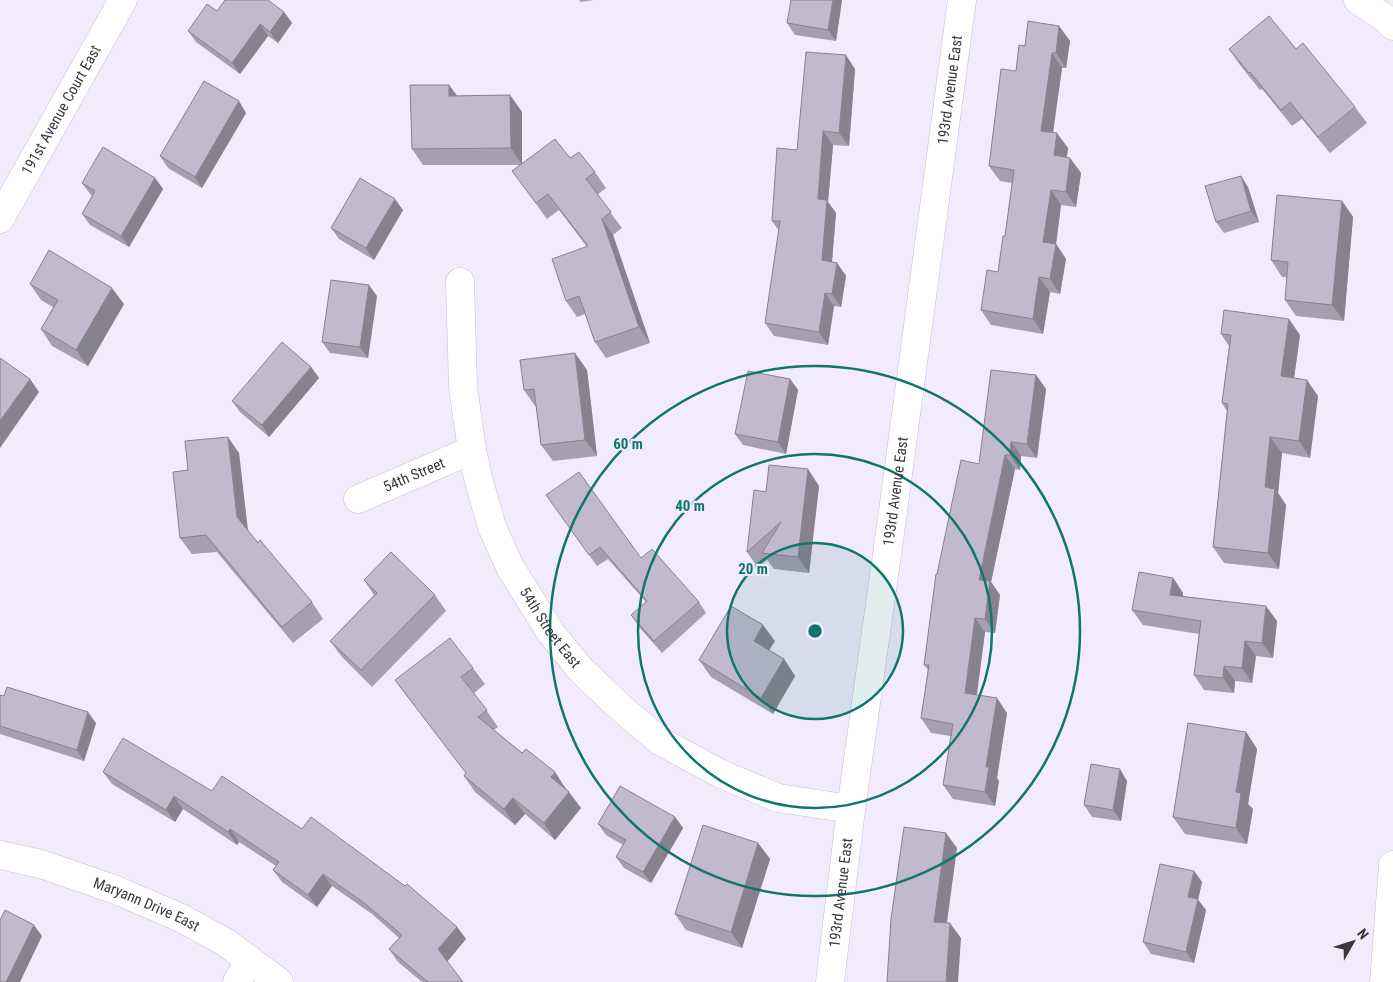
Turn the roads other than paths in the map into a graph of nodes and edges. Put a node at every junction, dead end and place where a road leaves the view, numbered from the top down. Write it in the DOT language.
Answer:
graph roads {
  1 [pos="123,0"];
  2 [pos="962,0"];
  3 [pos="1358,0"];
  4 [pos="1393,26"];
  5 [pos="0,219"];
  6 [pos="460,282"];
  7 [pos="472,450"];
  8 [pos="358,499"];
  9 [pos="851,809"];
  10 [pos="0,855"];
  11 [pos="1393,865"];
  12 [pos="244,971"];
  13 [pos="279,982"];
  14 [pos="830,982"];
  15 [pos="1384,982"];
  1 -- 5 [label="street, 191st Avenue Court East"];
  2 -- 9 [label="street, 193rd Avenue East"];
  3 -- 4 [label="street"];
  6 -- 7 [label="street, 54th Street East"];
  7 -- 8 [label="street, 54th Street"];
  7 -- 9 [label="street, 54th Street East"];
  9 -- 14 [label="street, 193rd Avenue East"];
  10 -- 12 [label="street, Maryann Drive East"];
  11 -- 15 [label="street"];
  12 -- 13 [label="street, Maryann Drive East"];
}
